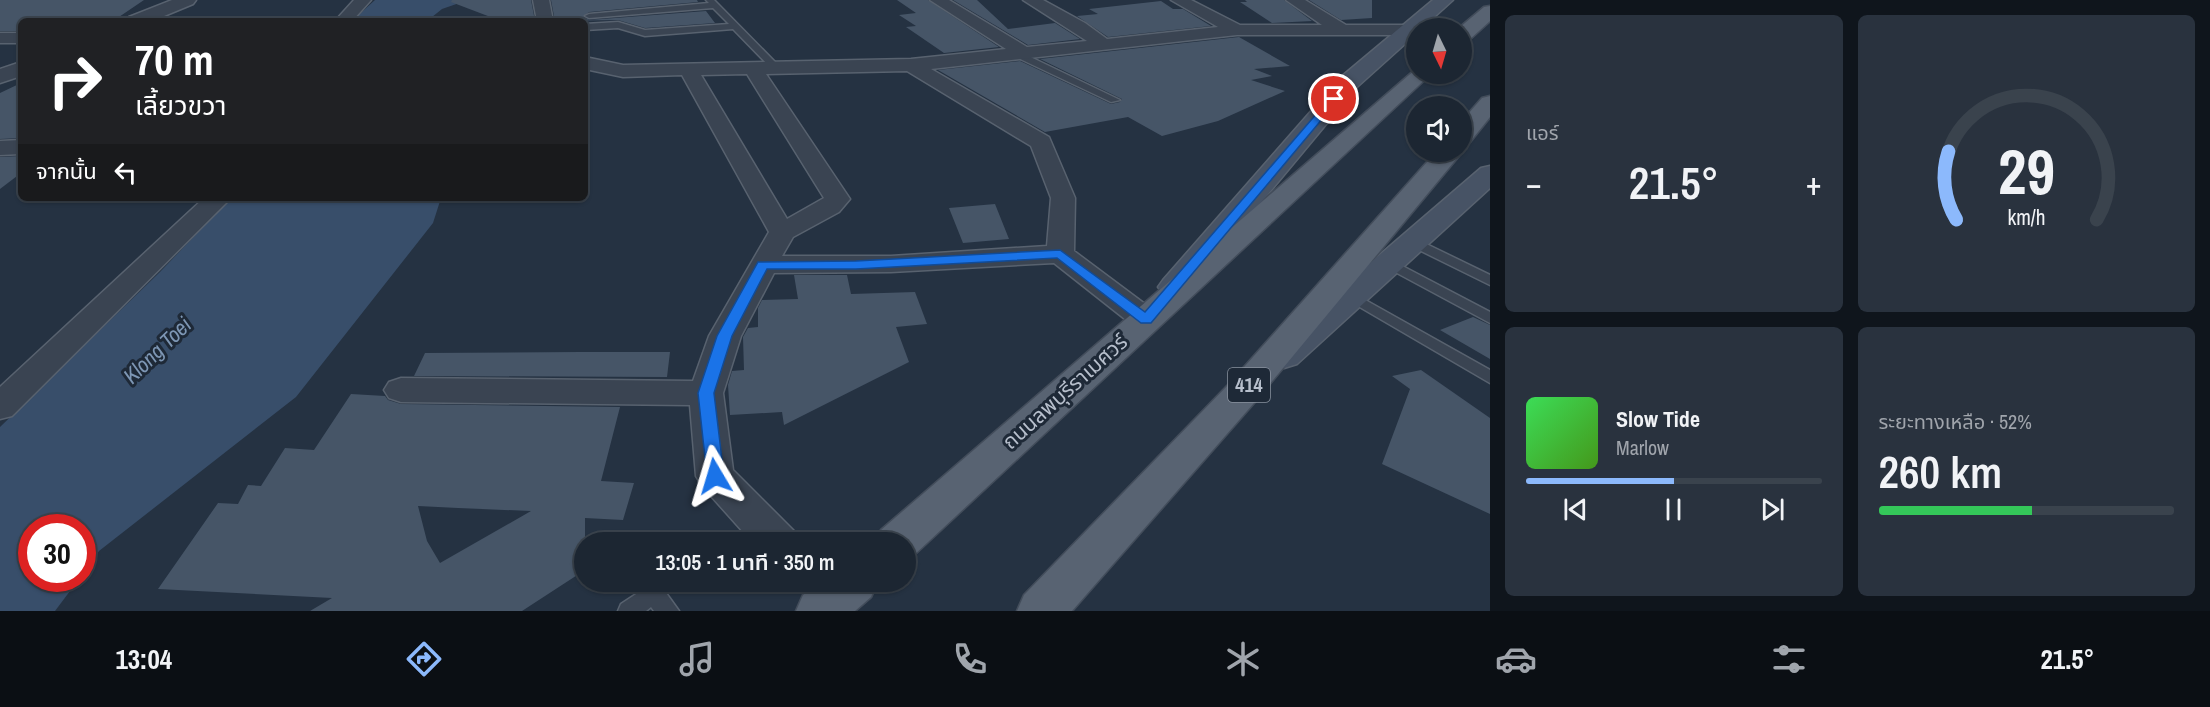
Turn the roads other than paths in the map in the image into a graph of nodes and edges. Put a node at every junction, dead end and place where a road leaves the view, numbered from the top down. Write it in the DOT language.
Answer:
graph roads {
  1 [pos="188,0"];
  2 [pos="363,0"];
  3 [pos="541,0"];
  4 [pos="939,0"];
  5 [pos="1031,0"];
  6 [pos="1179,0"];
  7 [pos="1294,0"];
  8 [pos="1444,0"];
  9 [pos="712,3"];
  10 [pos="1490,11"];
  11 [pos="589,16"];
  12 [pos="143,18"];
  13 [pos="346,18"];
  14 [pos="545,18"];
  15 [pos="1423,18"];
  16 [pos="735,26"];
  17 [pos="588,27"];
  18 [pos="1472,27"];
  19 [pos="1237,30"];
  20 [pos="1342,30"];
  21 [pos="1406,30"];
  22 [pos="1406,33"];
  23 [pos="0,38"];
  24 [pos="18,38"];
  25 [pos="1104,45"];
  26 [pos="1020,53"];
  27 [pos="588,64"];
  28 [pos="910,65"];
  29 [pos="764,68"];
  30 [pos="688,70"];
  31 [pos="1409,84"];
  32 [pos="1115,100"];
  33 [pos="1490,103"];
  34 [pos="1472,124"];
  35 [pos="0,147"];
  36 [pos="18,147"];
  37 [pos="1440,162"];
  38 [pos="1490,174"];
  39 [pos="216,201"];
  40 [pos="782,232"];
  41 [pos="1414,242"];
  42 [pos="1060,254"];
  43 [pos="1389,263"];
  44 [pos="762,265"];
  45 [pos="1490,281"];
  46 [pos="1352,296"];
  47 [pos="1490,318"];
  48 [pos="1146,320"];
  49 [pos="1490,377"];
  50 [pos="401,390"];
  51 [pos="706,393"];
  52 [pos="1241,394"];
  53 [pos="0,407"];
  54 [pos="768,532"];
  55 [pos="909,532"];
  56 [pos="629,611"];
  57 [pos="668,611"];
  58 [pos="1041,611"];
  1 -- 12 [label="street"];
  2 -- 13 [label="street"];
  3 -- 14 [label="street"];
  4 -- 26 [label="street"];
  5 -- 25 [label="street"];
  6 -- 19 [label="street"];
  7 -- 20 [label="street"];
  8 -- 15 [label="main road"];
  9 -- 11 [label="lane"];
  9 -- 16 [label="lane"];
  10 -- 18 [label="main road"];
  16 -- 17 [label="lane"];
  16 -- 29 [label="lane"];
  19 -- 20 [label="street"];
  19 -- 25 [label="street"];
  20 -- 21 [label="street"];
  22 -- 48 [label="main road"];
  23 -- 24 [label="street"];
  25 -- 26 [label="street"];
  26 -- 28 [label="street"];
  26 -- 32 [label="lane"];
  27 -- 30 [label="street"];
  28 -- 29 [label="street"];
  28 -- 42 [label="street"];
  29 -- 30 [label="street"];
  29 -- 40 [label="street"];
  30 -- 40 [label="street"];
  31 -- 48 [label="main road, ถนนลพบุรีราเมศวร์"];
  33 -- 34 [label="main road"];
  35 -- 36 [label="street"];
  37 -- 52 [label="main road, 414"];
  38 -- 41 [label="main road, 414"];
  39 -- 53 [label="street"];
  40 -- 44 [label="street"];
  41 -- 43 [label="main road, 414"];
  41 -- 45 [label="lane"];
  42 -- 44 [label="street"];
  42 -- 48 [label="street"];
  43 -- 46 [label="main road, 414"];
  43 -- 47 [label="lane"];
  44 -- 51 [label="street"];
  46 -- 49 [label="lane"];
  46 -- 52 [label="main road, 414"];
  48 -- 55 [label="main road, ถนนลพบุรีราเมศวร์"];
  50 -- 51 [label="street"];
  51 -- 54 [label="street"];
  52 -- 58 [label="main road, 414"];
  56 -- 57 [label="lane"];
}
